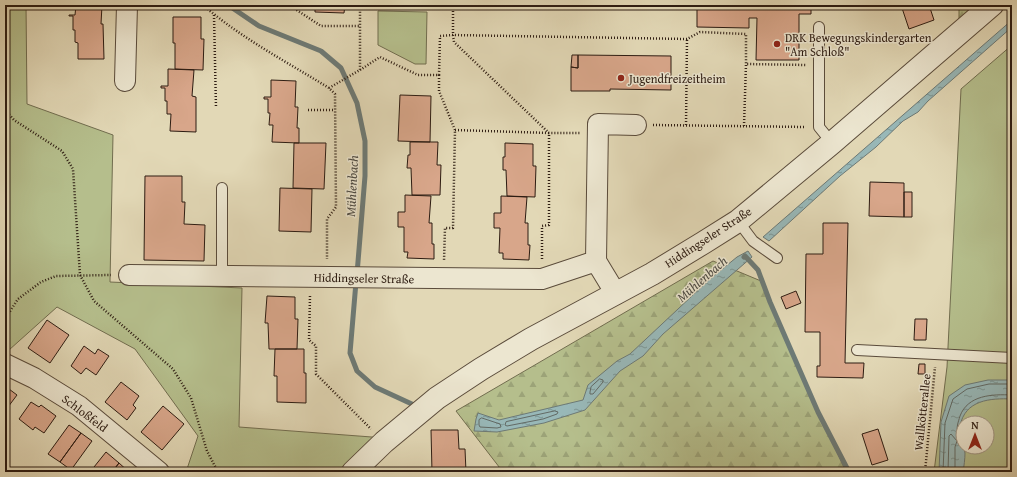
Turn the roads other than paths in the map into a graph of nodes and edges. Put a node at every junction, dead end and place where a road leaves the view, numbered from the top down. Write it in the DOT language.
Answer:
graph roads {
  1 [pos="127,5"];
  2 [pos="992,5"];
  3 [pos="819,27"];
  4 [pos="125,82"];
  5 [pos="636,125"];
  6 [pos="825,135"];
  7 [pos="222,188"];
  8 [pos="738,221"];
  9 [pos="777,258"];
  10 [pos="596,261"];
  11 [pos="129,275"];
  12 [pos="222,276"];
  13 [pos="616,294"];
  14 [pos="857,350"];
  15 [pos="1012,358"];
  16 [pos="5,364"];
  17 [pos="159,472"];
  18 [pos="353,472"];
  1 -- 4 [label="street"];
  2 -- 6 [label="street, Hiddingseler Straße"];
  3 -- 6 [label="lane"];
  5 -- 10 [label="street"];
  6 -- 8 [label="street, Hiddingseler Straße"];
  7 -- 12 [label="lane"];
  8 -- 9 [label="lane"];
  8 -- 13 [label="street, Hiddingseler Straße"];
  10 -- 12 [label="street, Hiddingseler Straße"];
  10 -- 13 [label="street"];
  11 -- 12 [label="street, Hiddingseler Straße"];
  13 -- 18 [label="street, Hiddingseler Straße"];
  14 -- 15 [label="lane"];
  16 -- 17 [label="street, Schloßfeld"];
}
